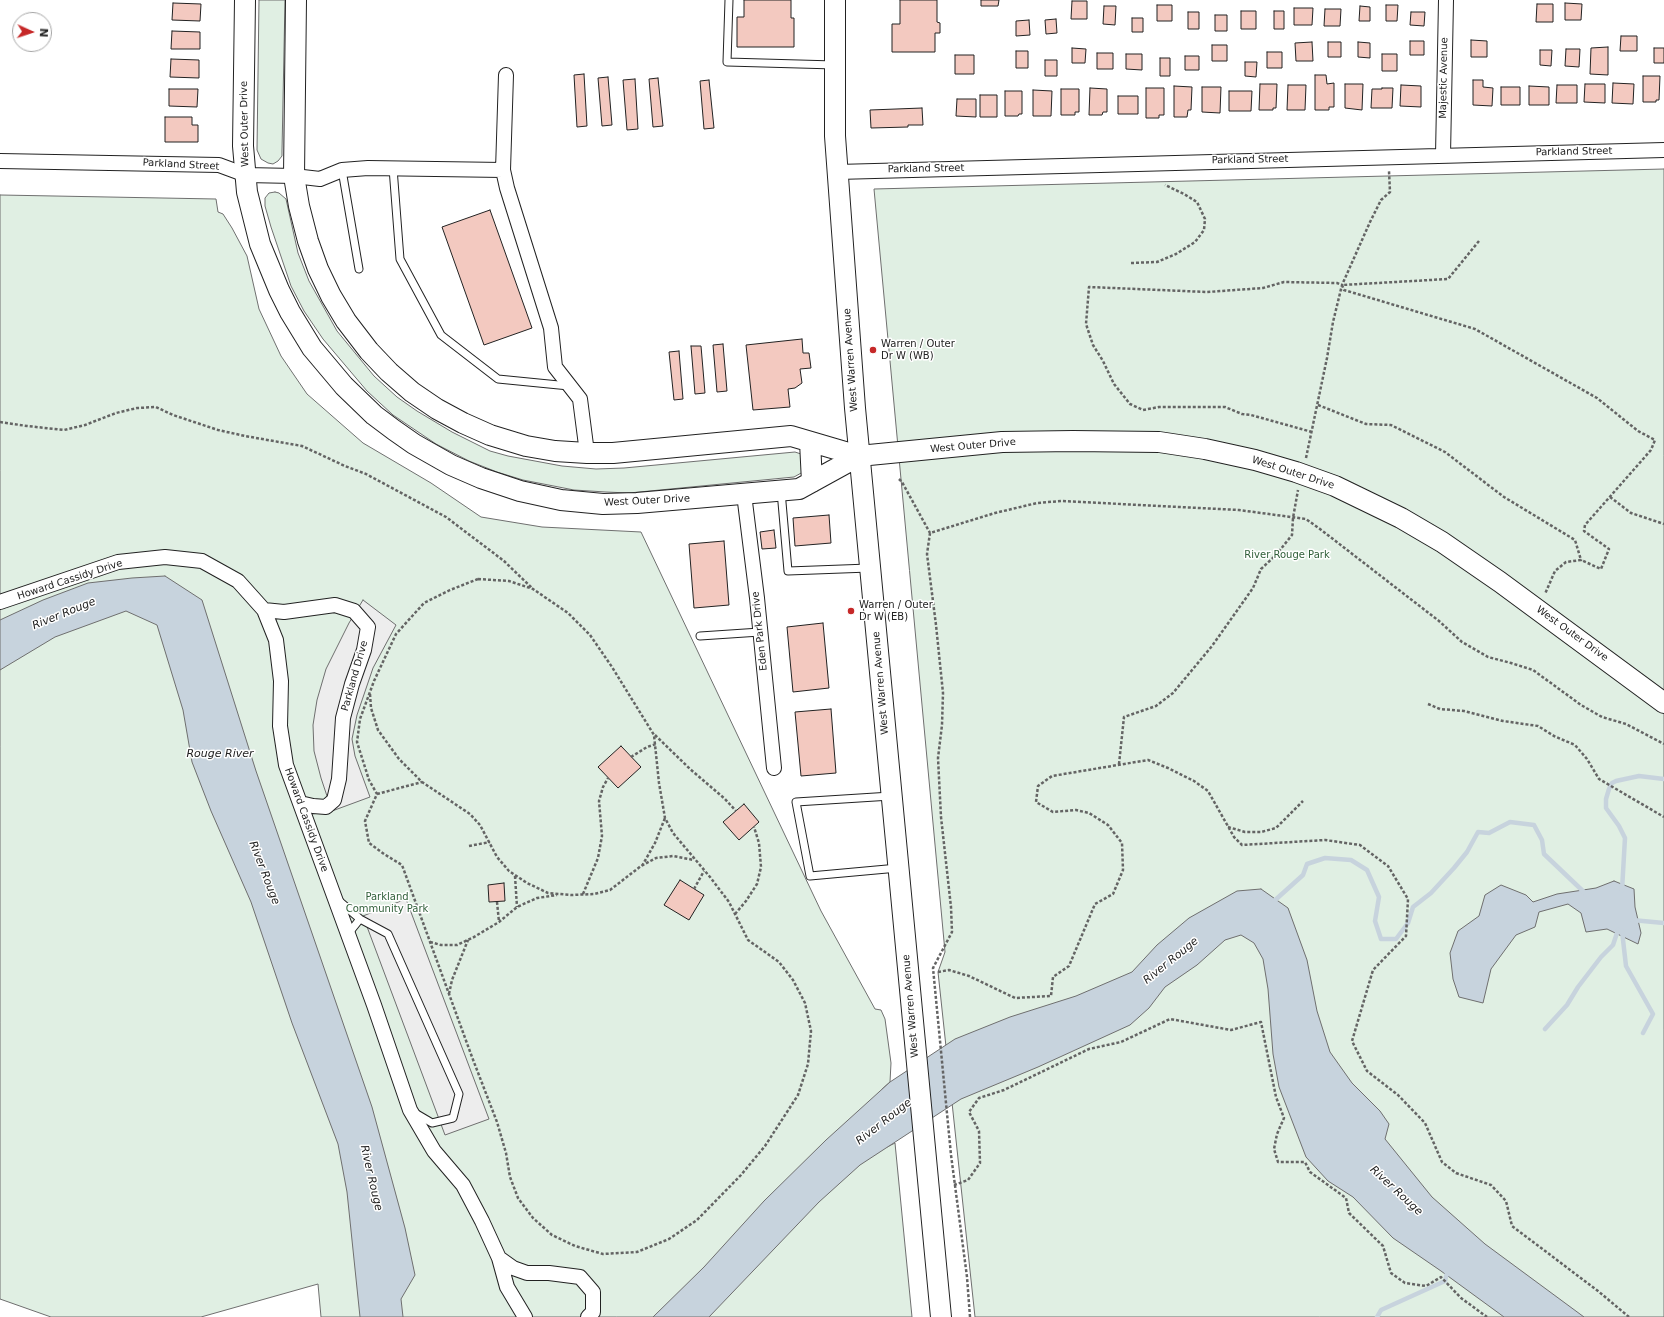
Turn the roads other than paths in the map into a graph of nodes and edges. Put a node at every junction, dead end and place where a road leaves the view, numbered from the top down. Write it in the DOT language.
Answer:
graph roads {
  1 [pos="245,0"];
  2 [pos="296,0"];
  3 [pos="729,0"];
  4 [pos="835,0"];
  5 [pos="1446,0"];
  6 [pos="835,65"];
  7 [pos="506,76"];
  8 [pos="1664,150"];
  9 [pos="1443,155"];
  10 [pos="0,160"];
  11 [pos="393,168"];
  12 [pos="342,170"];
  13 [pos="503,170"];
  14 [pos="837,172"];
  15 [pos="246,175"];
  16 [pos="294,176"];
  17 [pos="359,269"];
  18 [pos="569,386"];
  19 [pos="810,442"];
  20 [pos="587,453"];
  21 [pos="859,456"];
  22 [pos="812,482"];
  23 [pos="781,491"];
  24 [pos="744,494"];
  25 [pos="870,568"];
  26 [pos="0,602"];
  27 [pos="264,610"];
  28 [pos="760,632"];
  29 [pos="700,636"];
  30 [pos="1664,702"];
  31 [pos="774,768"];
  32 [pos="892,796"];
  33 [pos="300,803"];
  34 [pos="898,868"];
  35 [pos="334,897"];
  36 [pos="360,919"];
  37 [pos="348,934"];
  38 [pos="410,1110"];
  39 [pos="499,1258"];
  40 [pos="525,1317"];
  41 [pos="588,1317"];
  42 [pos="941,1317"];
  1 -- 15 [label="main road, West Outer Drive"];
  2 -- 16 [label="main road, West Outer Drive"];
  3 -- 6 [label="lane"];
  4 -- 6 [label="main road, West Warren Avenue"];
  5 -- 9 [label="street, Majestic Avenue"];
  6 -- 14 [label="main road, West Warren Avenue"];
  7 -- 13 [label="street"];
  8 -- 9 [label="street, Parkland Street"];
  9 -- 14 [label="street, Parkland Street"];
  10 -- 15 [label="street, Parkland Street"];
  11 -- 12 [label="street, Parkland Street"];
  11 -- 13 [label="street, Parkland Street"];
  11 -- 18 [label="lane"];
  12 -- 16 [label="street, Parkland Street"];
  12 -- 17 [label="lane"];
  13 -- 18 [label="street"];
  14 -- 21 [label="main road, West Warren Avenue"];
  15 -- 16 [label="street, Parkland Street"];
  15 -- 24 [label="main road, West Outer Drive"];
  16 -- 20 [label="main road, West Outer Drive"];
  18 -- 20 [label="street"];
  19 -- 20 [label="main road, West Outer Drive"];
  19 -- 21 [label="main road, West Outer Drive"];
  19 -- 22 [label="main road"];
  21 -- 22 [label="main road, West Outer Drive"];
  21 -- 25 [label="main road, West Warren Avenue"];
  21 -- 30 [label="main road, West Outer Drive"];
  22 -- 23 [label="main road, West Outer Drive"];
  23 -- 24 [label="main road, West Outer Drive"];
  23 -- 25 [label="lane"];
  24 -- 28 [label="street, Eden Park Drive"];
  25 -- 32 [label="main road, West Warren Avenue"];
  26 -- 27 [label="street, Howard Cassidy Drive"];
  27 -- 33 [label="street, Howard Cassidy Drive"];
  27 -- 33 [label="street, Parkland Drive"];
  28 -- 29 [label="lane"];
  28 -- 31 [label="street, Eden Park Drive"];
  32 -- 34 [label="main road, West Warren Avenue"];
  32 -- 34 [label="lane"];
  33 -- 35 [label="street, Howard Cassidy Drive"];
  34 -- 42 [label="main road, West Warren Avenue"];
  35 -- 36 [label="lane"];
  35 -- 37 [label="street, Howard Cassidy Drive"];
  36 -- 37 [label="lane"];
  36 -- 38 [label="lane"];
  37 -- 38 [label="street, Howard Cassidy Drive"];
  38 -- 39 [label="street, Howard Cassidy Drive"];
  39 -- 40 [label="street, Howard Cassidy Drive"];
  39 -- 41 [label="street"];
}
